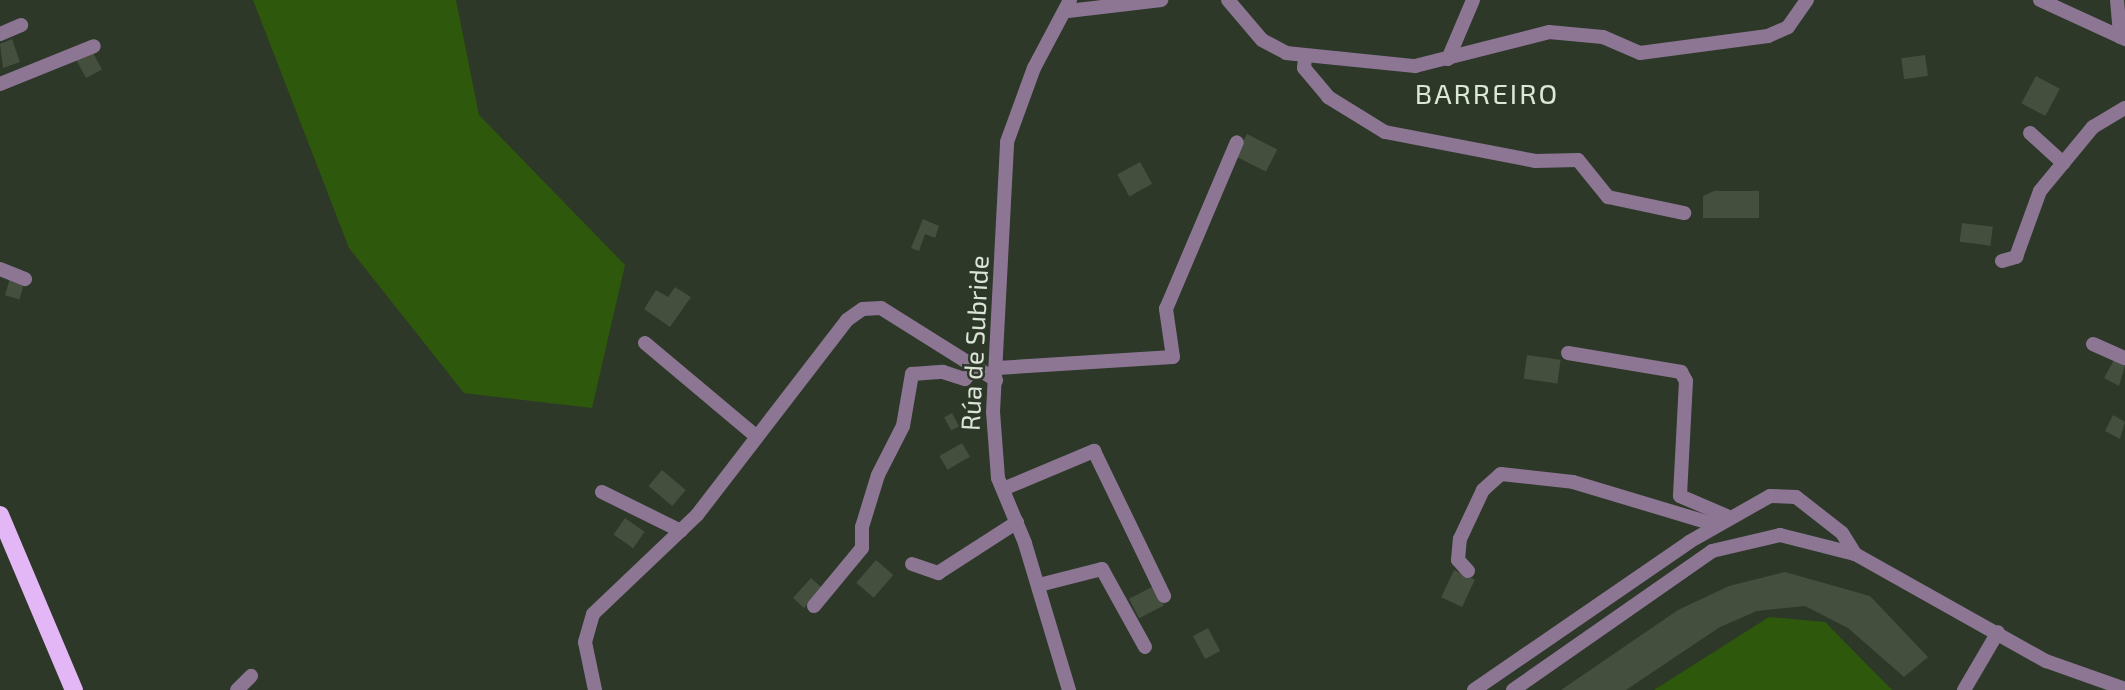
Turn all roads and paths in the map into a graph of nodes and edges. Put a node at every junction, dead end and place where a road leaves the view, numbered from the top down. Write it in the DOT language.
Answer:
graph roads {
  1 [pos="1160,0"];
  2 [pos="1228,0"];
  3 [pos="1473,0"];
  4 [pos="1807,0"];
  5 [pos="2040,0"];
  6 [pos="2117,0"];
  7 [pos="1069,5"];
  8 [pos="21,25"];
  9 [pos="0,34"];
  10 [pos="2122,38"];
  11 [pos="94,46"];
  12 [pos="1305,57"];
  13 [pos="1448,59"];
  14 [pos="0,84"];
  15 [pos="2125,108"];
  16 [pos="2030,133"];
  17 [pos="1237,142"];
  18 [pos="2063,163"];
  19 [pos="1684,213"];
  20 [pos="2001,261"];
  21 [pos="0,269"];
  22 [pos="25,279"];
  23 [pos="645,343"];
  24 [pos="2093,344"];
  25 [pos="1568,353"];
  26 [pos="2125,358"];
  27 [pos="975,367"];
  28 [pos="996,374"];
  29 [pos="757,437"];
  30 [pos="1003,489"];
  31 [pos="602,492"];
  32 [pos="0,515"];
  33 [pos="1722,521"];
  34 [pos="1017,522"];
  35 [pos="681,531"];
  36 [pos="1855,554"];
  37 [pos="912,564"];
  38 [pos="1468,571"];
  39 [pos="1039,585"];
  40 [pos="1164,596"];
  41 [pos="814,606"];
  42 [pos="1998,632"];
  43 [pos="1145,647"];
  44 [pos="251,676"];
  45 [pos="2125,689"];
  46 [pos="75,690"];
  47 [pos="237,690"];
  48 [pos="596,690"];
  49 [pos="1069,690"];
  50 [pos="1475,690"];
  51 [pos="1513,690"];
  52 [pos="1964,690"];
  1 -- 7 [label="street"];
  2 -- 12 [label="street"];
  3 -- 13 [label="street"];
  4 -- 13 [label="street"];
  5 -- 10 [label="street"];
  6 -- 10 [label="street"];
  7 -- 28 [label="street, Rúa de Subride"];
  8 -- 9 [label="street"];
  11 -- 14 [label="street"];
  12 -- 13 [label="street"];
  12 -- 19 [label="street"];
  15 -- 18 [label="street"];
  16 -- 18 [label="street"];
  17 -- 28 [label="street"];
  18 -- 20 [label="street"];
  21 -- 22 [label="street"];
  23 -- 29 [label="street"];
  24 -- 26 [label="street"];
  25 -- 33 [label="street"];
  27 -- 28 [label="street"];
  27 -- 29 [label="street"];
  27 -- 41 [label="street"];
  28 -- 30 [label="street, Rúa de Subride"];
  29 -- 35 [label="street"];
  30 -- 34 [label="street, Rúa de Subride"];
  30 -- 40 [label="street"];
  31 -- 35 [label="street"];
  32 -- 46 [label="main road"];
  33 -- 36 [label="street"];
  33 -- 38 [label="street"];
  33 -- 50 [label="street"];
  34 -- 37 [label="street"];
  34 -- 39 [label="street, Rúa de Subride"];
  35 -- 48 [label="street"];
  36 -- 42 [label="street"];
  36 -- 51 [label="street"];
  39 -- 43 [label="street"];
  39 -- 49 [label="street, Rúa de Subride"];
  42 -- 45 [label="street"];
  42 -- 52 [label="street"];
  44 -- 47 [label="street"];
}
